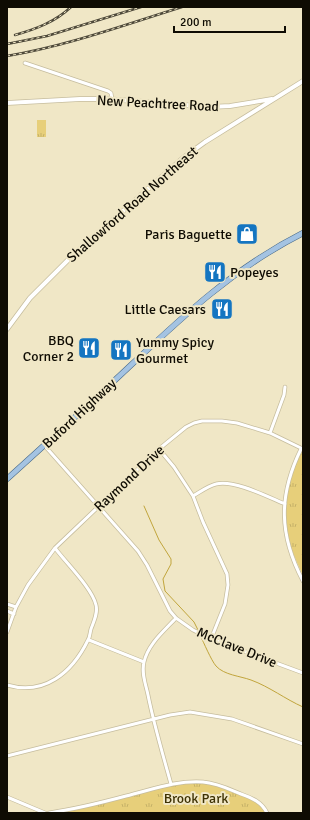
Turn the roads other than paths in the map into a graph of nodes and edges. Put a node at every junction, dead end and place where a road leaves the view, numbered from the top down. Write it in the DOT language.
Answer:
graph roads {
  1 [pos="25,63"];
  2 [pos="303,81"];
  3 [pos="112,99"];
  4 [pos="274,99"];
  5 [pos="7,103"];
  6 [pos="303,233"];
  7 [pos="7,329"];
  8 [pos="285,387"];
  9 [pos="270,433"];
  10 [pos="44,445"];
  11 [pos="159,449"];
  12 [pos="302,449"];
  13 [pos="7,479"];
  14 [pos="193,496"];
  15 [pos="285,504"];
  16 [pos="98,506"];
  17 [pos="54,548"];
  18 [pos="303,581"];
  19 [pos="7,604"];
  20 [pos="16,607"];
  21 [pos="7,611"];
  22 [pos="14,614"];
  23 [pos="176,618"];
  24 [pos="7,632"];
  25 [pos="211,638"];
  26 [pos="89,640"];
  27 [pos="144,662"];
  28 [pos="303,673"];
  29 [pos="7,685"];
  30 [pos="153,719"];
  31 [pos="303,744"];
  32 [pos="7,756"];
  33 [pos="171,784"];
  34 [pos="7,797"];
  35 [pos="45,813"];
  36 [pos="49,813"];
  37 [pos="267,813"];
  1 -- 3 [label="street"];
  2 -- 4 [label="street, New Peachtree Road"];
  3 -- 4 [label="street, New Peachtree Road"];
  3 -- 5 [label="street, New Peachtree Road"];
  4 -- 7 [label="street, Shallowford Road Northeast"];
  6 -- 10 [label="main road, Buford Highway"];
  8 -- 9 [label="street"];
  9 -- 11 [label="street, Raymond Drive"];
  9 -- 12 [label="street, Raymond Drive"];
  10 -- 13 [label="main road, Buford Highway"];
  10 -- 16 [label="street, McClave Drive"];
  11 -- 14 [label="street"];
  11 -- 16 [label="street, Raymond Drive"];
  12 -- 15 [label="street"];
  14 -- 15 [label="street"];
  14 -- 25 [label="street"];
  15 -- 18 [label="street"];
  16 -- 17 [label="street, Raymond Drive"];
  16 -- 23 [label="street, McClave Drive"];
  17 -- 20 [label="street, Raymond Drive"];
  17 -- 26 [label="street"];
  19 -- 20 [label="street"];
  20 -- 22 [label="street, Raymond Drive"];
  21 -- 22 [label="street"];
  22 -- 24 [label="street, Raymond Drive"];
  23 -- 25 [label="street, McClave Drive"];
  23 -- 27 [label="street"];
  25 -- 28 [label="street, McClave Drive"];
  26 -- 27 [label="street"];
  26 -- 29 [label="street"];
  27 -- 30 [label="street"];
  30 -- 31 [label="street"];
  30 -- 32 [label="street"];
  30 -- 33 [label="street"];
  33 -- 36 [label="street"];
  33 -- 37 [label="street"];
  34 -- 35 [label="street"];
}
